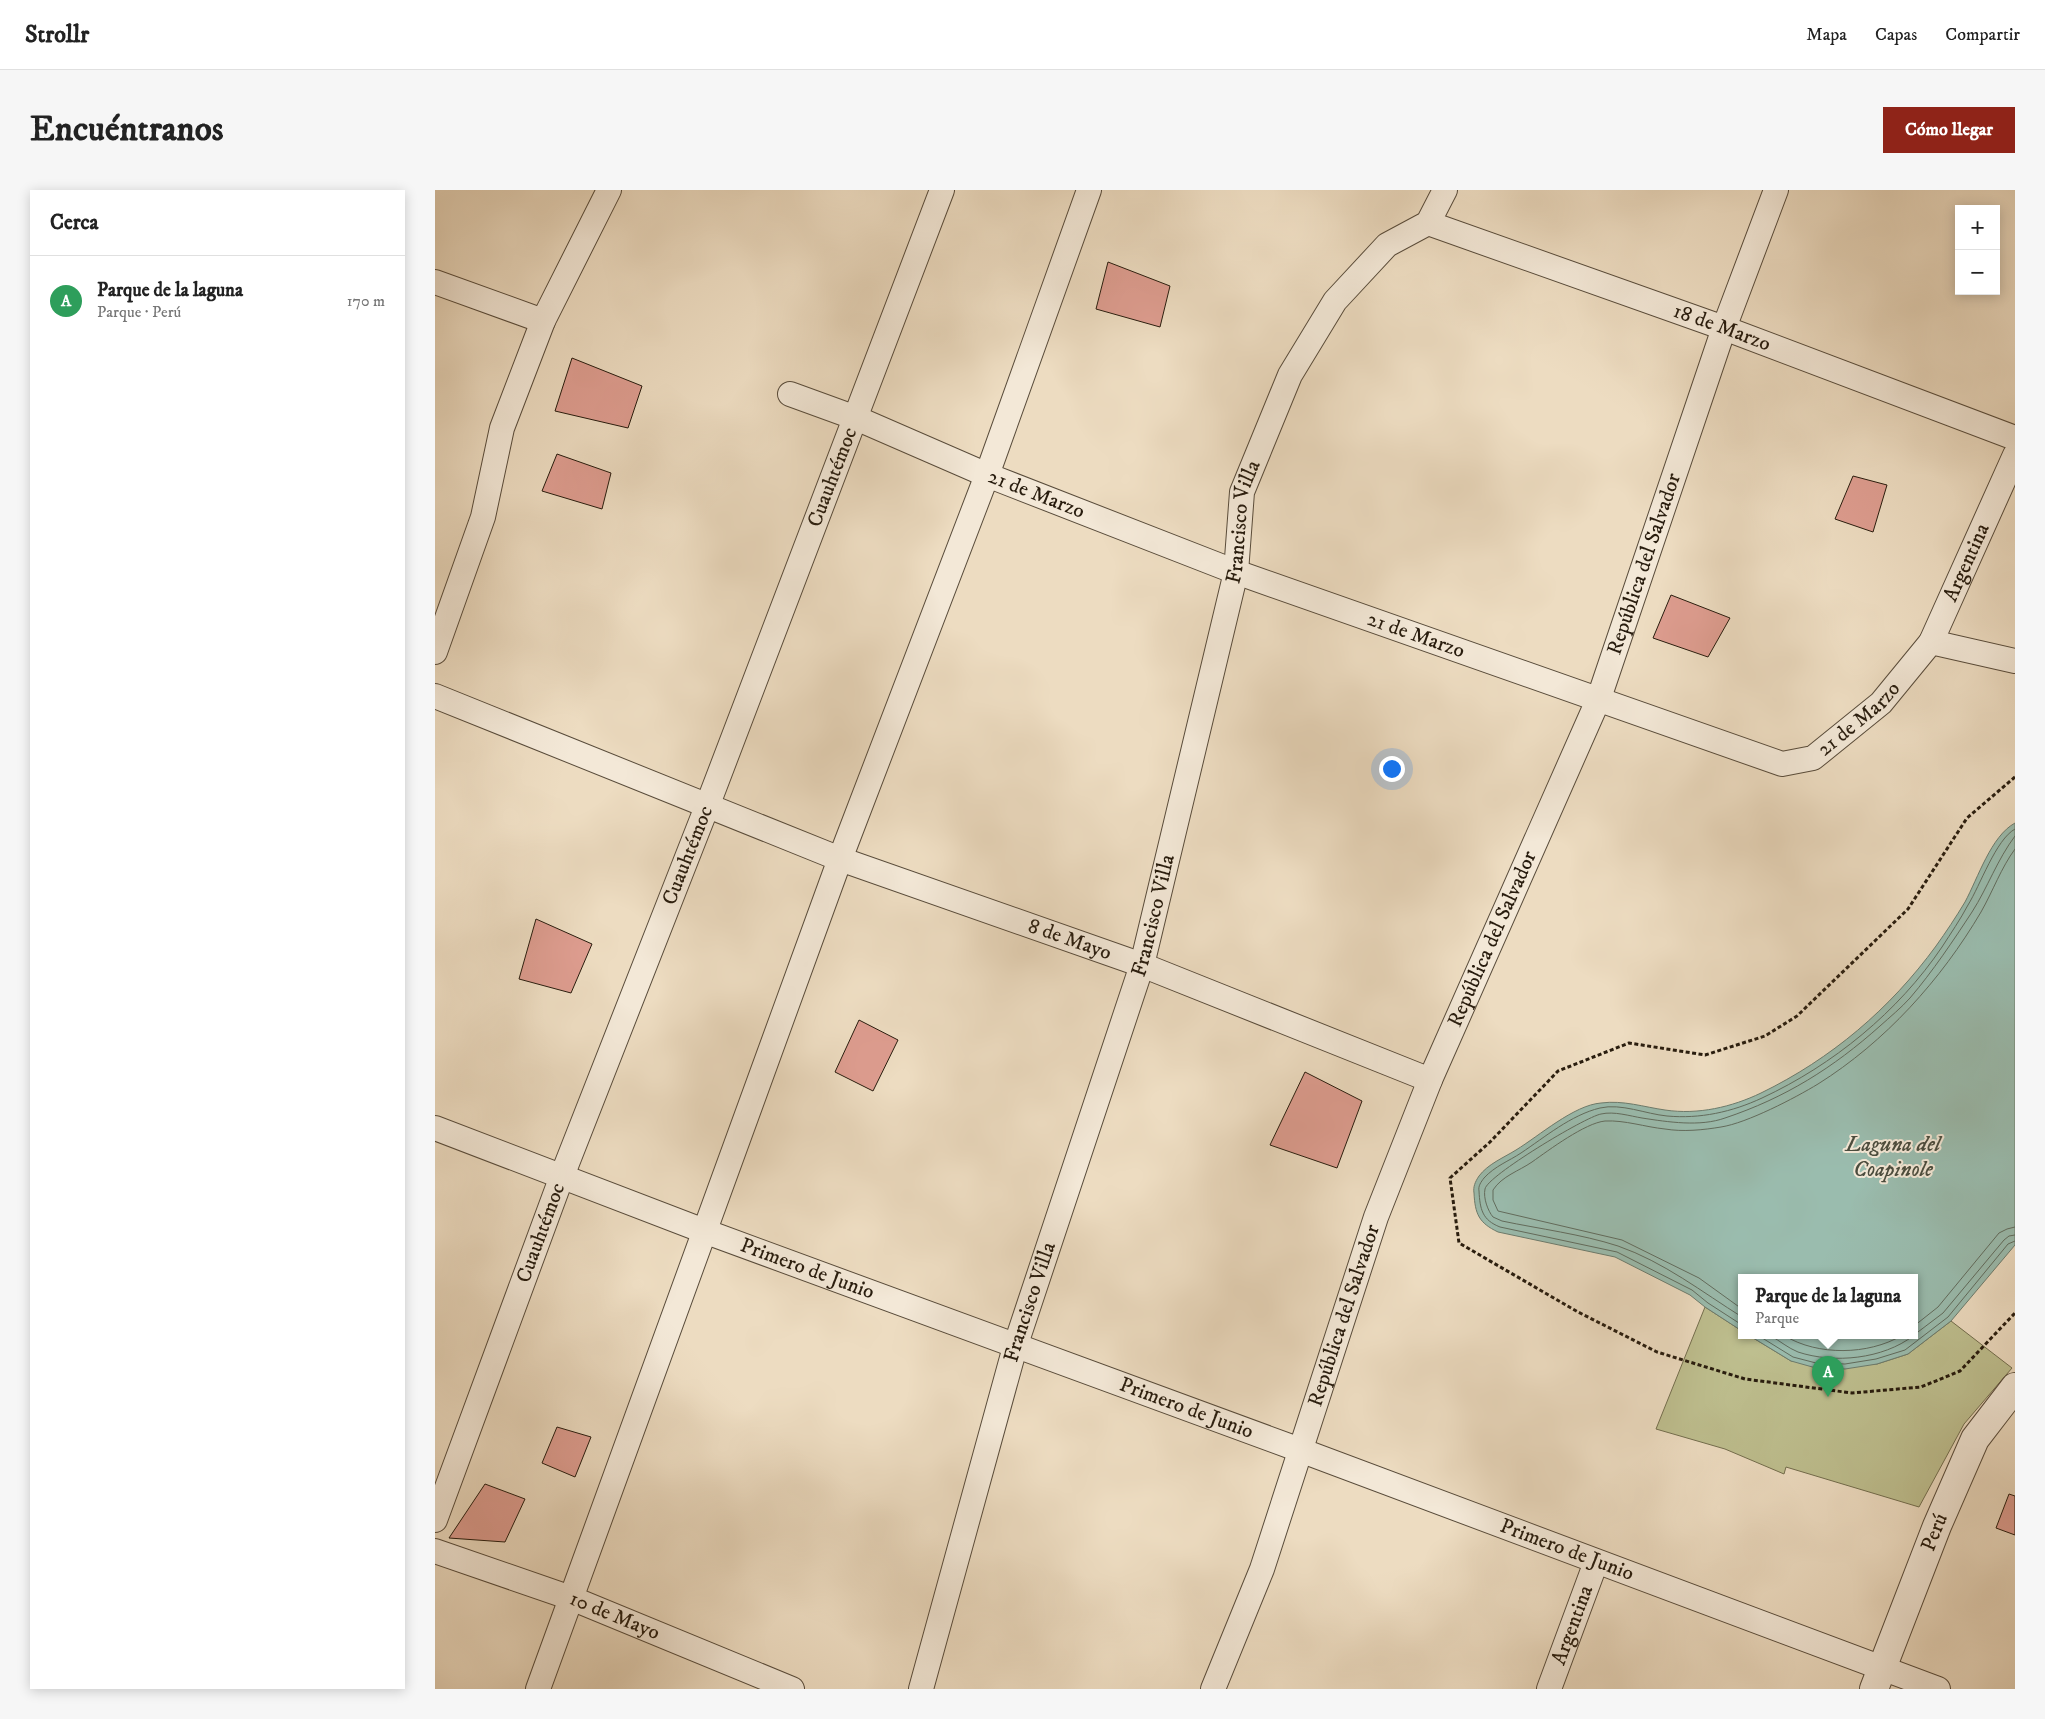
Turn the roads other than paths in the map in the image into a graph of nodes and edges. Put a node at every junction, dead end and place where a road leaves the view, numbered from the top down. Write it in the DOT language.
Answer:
graph roads {
  1 [pos="609,190"];
  2 [pos="942,190"];
  3 [pos="1089,190"];
  4 [pos="1445,190"];
  5 [pos="1776,190"];
  6 [pos="1428,223"];
  7 [pos="435,282"];
  8 [pos="543,321"];
  9 [pos="1724,328"];
  10 [pos="790,394"];
  11 [pos="856,418"];
  12 [pos="2015,438"];
  13 [pos="2015,455"];
  14 [pos="987,475"];
  15 [pos="1236,572"];
  16 [pos="1931,642"];
  17 [pos="435,652"];
  18 [pos="2015,661"];
  19 [pos="435,696"];
  20 [pos="1599,698"];
  21 [pos="708,804"];
  22 [pos="840,859"];
  23 [pos="1142,965"];
  24 [pos="1430,1080"];
  25 [pos="435,1128"];
  26 [pos="562,1176"];
  27 [pos="704,1231"];
  28 [pos="1015,1347"];
  29 [pos="2015,1387"];
  30 [pos="1300,1450"];
  31 [pos="435,1520"];
  32 [pos="435,1551"];
  33 [pos="1596,1562"];
  34 [pos="571,1598"];
  35 [pos="1877,1678"];
  36 [pos="538,1689"];
  37 [pos="792,1689"];
  38 [pos="921,1689"];
  39 [pos="1213,1689"];
  40 [pos="1549,1689"];
  41 [pos="1938,1689"];
  1 -- 8 [label="street"];
  2 -- 11 [label="street, Cuauhtémoc"];
  3 -- 14 [label="street"];
  4 -- 6 [label="street"];
  5 -- 9 [label="street, República del Salvador"];
  6 -- 9 [label="street, 18 de Marzo"];
  6 -- 15 [label="street, Francisco Villa"];
  7 -- 8 [label="street"];
  8 -- 17 [label="street"];
  9 -- 12 [label="street, 18 de Marzo"];
  9 -- 20 [label="street, República del Salvador"];
  10 -- 11 [label="street, 21 de Marzo"];
  11 -- 14 [label="street, 21 de Marzo"];
  11 -- 21 [label="street, Cuauhtémoc"];
  13 -- 16 [label="street, Argentina"];
  14 -- 15 [label="street, 21 de Marzo"];
  14 -- 22 [label="street"];
  15 -- 20 [label="street, 21 de Marzo"];
  15 -- 23 [label="street, Francisco Villa"];
  16 -- 18 [label="street"];
  16 -- 20 [label="street, 21 de Marzo"];
  19 -- 21 [label="street, 8 de Mayo"];
  20 -- 24 [label="street, República del Salvador"];
  21 -- 22 [label="street, 8 de Mayo"];
  21 -- 26 [label="street, Cuauhtémoc"];
  22 -- 23 [label="street, 8 de Mayo"];
  22 -- 27 [label="street"];
  23 -- 24 [label="street, 8 de Mayo"];
  23 -- 28 [label="street, Francisco Villa"];
  24 -- 30 [label="street, República del Salvador"];
  25 -- 26 [label="street, Primero de Junio"];
  26 -- 27 [label="street, Primero de Junio"];
  26 -- 31 [label="street, Cuauhtémoc"];
  27 -- 28 [label="street, Primero de Junio"];
  27 -- 34 [label="street"];
  28 -- 30 [label="street, Primero de Junio"];
  28 -- 38 [label="street, Francisco Villa"];
  29 -- 35 [label="street, Perú"];
  30 -- 33 [label="street, Primero de Junio"];
  30 -- 39 [label="street, República del Salvador"];
  32 -- 34 [label="street, 10 de Mayo"];
  33 -- 35 [label="street, Primero de Junio"];
  33 -- 40 [label="street, Argentina"];
  34 -- 36 [label="street"];
  34 -- 37 [label="street, 10 de Mayo"];
  35 -- 41 [label="street, Primero de Junio"];
}
